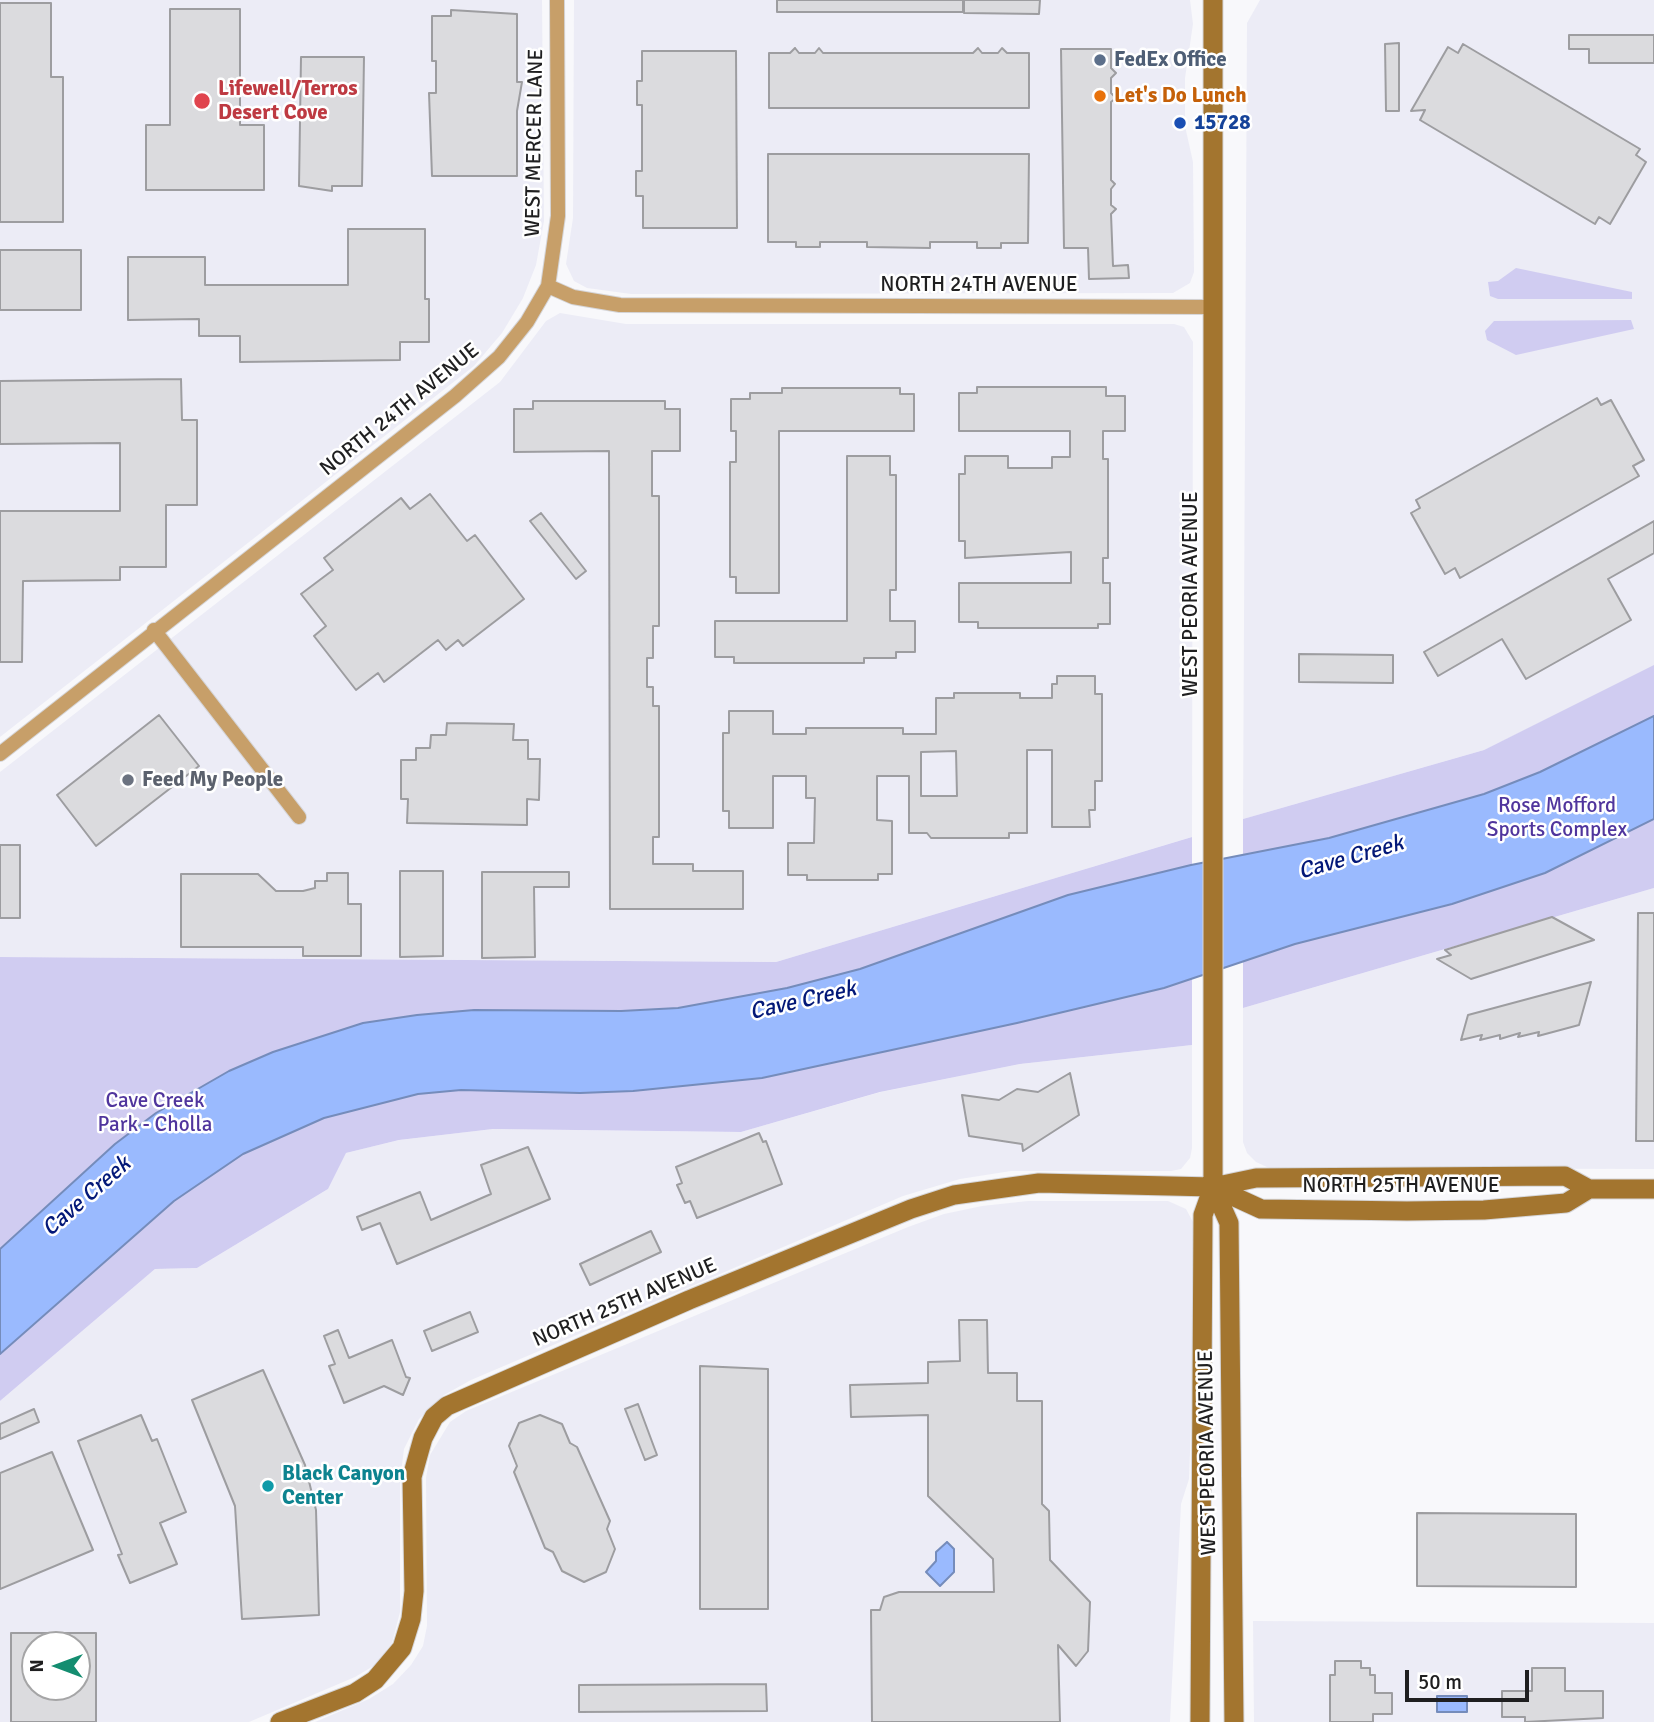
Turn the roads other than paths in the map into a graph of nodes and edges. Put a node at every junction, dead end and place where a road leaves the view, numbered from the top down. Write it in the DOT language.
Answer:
graph roads {
  1 [pos="557,0"];
  2 [pos="1213,0"];
  3 [pos="548,286"];
  4 [pos="1212,307"];
  5 [pos="154,630"];
  6 [pos="0,754"];
  7 [pos="299,817"];
  8 [pos="1213,1187"];
  9 [pos="1589,1189"];
  10 [pos="1654,1189"];
  11 [pos="280,1722"];
  12 [pos="1200,1722"];
  13 [pos="1234,1722"];
  1 -- 3 [label="street, WEST MERCER LANE"];
  2 -- 4 [label="main road, WEST PEORIA AVENUE"];
  3 -- 4 [label="street, NORTH 24TH AVENUE"];
  3 -- 5 [label="street, NORTH 24TH AVENUE"];
  4 -- 8 [label="main road, WEST PEORIA AVENUE"];
  5 -- 6 [label="street, NORTH 24TH AVENUE"];
  5 -- 7 [label="street"];
  8 -- 9 [label="main road, NORTH 25TH AVENUE"];
  8 -- 9 [label="main road, NORTH 25TH AVENUE"];
  8 -- 11 [label="main road, NORTH 25TH AVENUE"];
  8 -- 12 [label="main road, WEST PEORIA AVENUE"];
  8 -- 13 [label="main road, WEST PEORIA AVENUE"];
  9 -- 10 [label="main road, NORTH 25TH AVENUE"];
}
